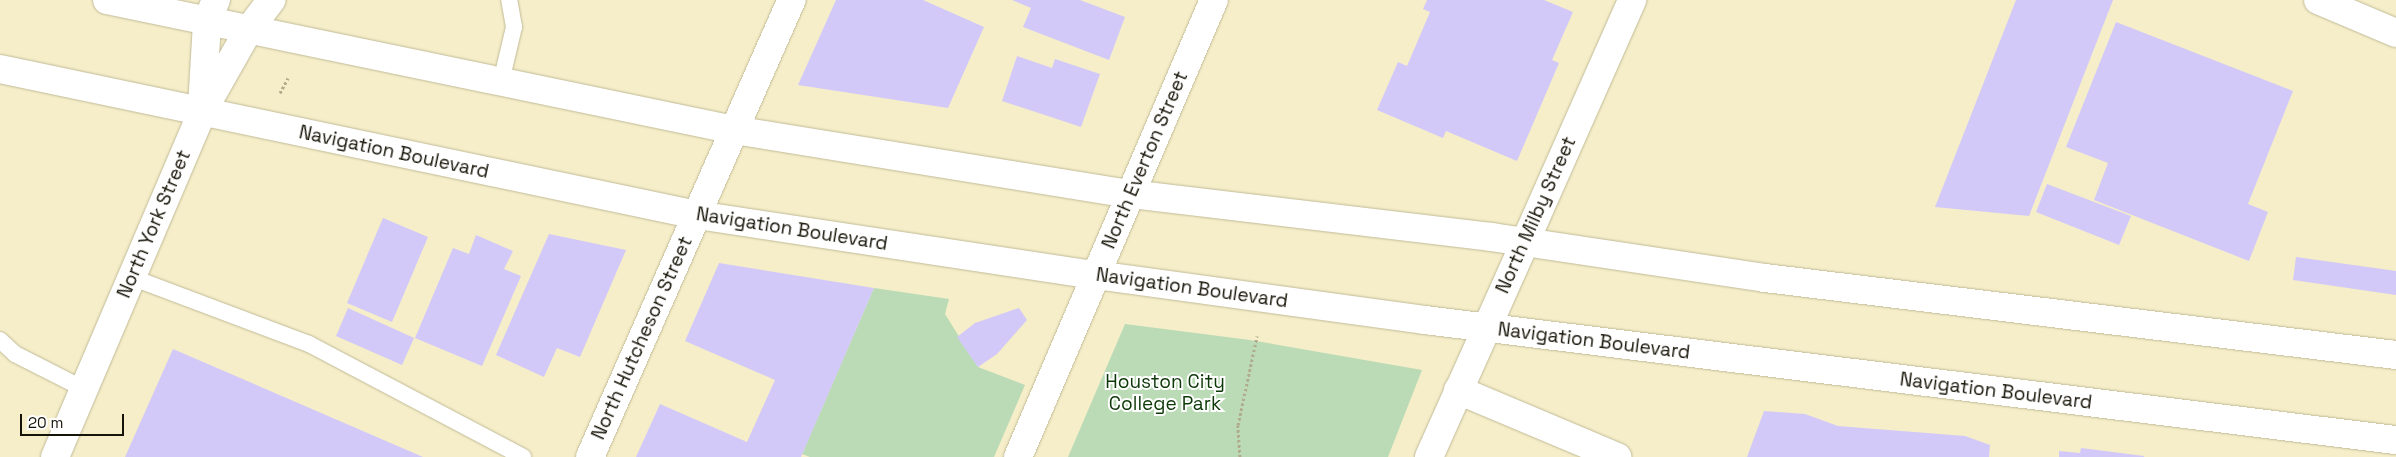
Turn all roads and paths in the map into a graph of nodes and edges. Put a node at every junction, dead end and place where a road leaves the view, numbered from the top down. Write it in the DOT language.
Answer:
graph roads {
  1 [pos="107,0"];
  2 [pos="271,0"];
  3 [pos="509,0"];
  4 [pos="792,0"];
  5 [pos="1214,0"];
  6 [pos="1632,0"];
  7 [pos="2318,0"];
  8 [pos="211,11"];
  9 [pos="248,31"];
  10 [pos="2396,33"];
  11 [pos="0,68"];
  12 [pos="288,78"];
  13 [pos="501,82"];
  14 [pos="280,93"];
  15 [pos="202,112"];
  16 [pos="734,130"];
  17 [pos="1131,194"];
  18 [pos="697,215"];
  19 [pos="1525,242"];
  20 [pos="1096,275"];
  21 [pos="131,277"];
  22 [pos="1485,328"];
  23 [pos="1258,336"];
  24 [pos="0,340"];
  25 [pos="2396,355"];
  26 [pos="84,388"];
  27 [pos="1458,390"];
  28 [pos="2396,440"];
  29 [pos="55,457"];
  30 [pos="523,457"];
  31 [pos="590,457"];
  32 [pos="1018,457"];
  33 [pos="1240,457"];
  34 [pos="1429,457"];
  35 [pos="1617,457"];
  1 -- 8 [label="main road"];
  2 -- 9 [label="main road, North York Street"];
  3 -- 13 [label="lane"];
  4 -- 16 [label="main road, North Hutcheson Street"];
  5 -- 17 [label="main road, North Everton Street"];
  6 -- 19 [label="main road, North Milby Street"];
  7 -- 10 [label="main road"];
  8 -- 9 [label="main road"];
  8 -- 15 [label="main road"];
  9 -- 13 [label="main road"];
  9 -- 15 [label="main road, North York Street"];
  11 -- 15 [label="main road, Navigation Boulevard"];
  12 -- 14 [label="path"];
  13 -- 16 [label="main road"];
  15 -- 18 [label="main road, Navigation Boulevard"];
  15 -- 21 [label="main road, North York Street"];
  16 -- 17 [label="main road"];
  16 -- 18 [label="main road, North Hutcheson Street"];
  17 -- 19 [label="main road"];
  17 -- 20 [label="main road, North Everton Street"];
  18 -- 20 [label="main road, Navigation Boulevard"];
  18 -- 31 [label="main road, North Hutcheson Street"];
  19 -- 22 [label="main road, North Milby Street"];
  19 -- 25 [label="main road"];
  20 -- 22 [label="main road, Navigation Boulevard"];
  20 -- 32 [label="main road, North Everton Street"];
  21 -- 26 [label="main road, North York Street"];
  21 -- 30 [label="lane"];
  22 -- 27 [label="main road, North Milby Street"];
  22 -- 28 [label="main road, Navigation Boulevard"];
  23 -- 33 [label="path"];
  24 -- 26 [label="lane"];
  26 -- 29 [label="main road, North York Street"];
  27 -- 34 [label="main road, North Milby Street"];
  27 -- 35 [label="main road"];
}
